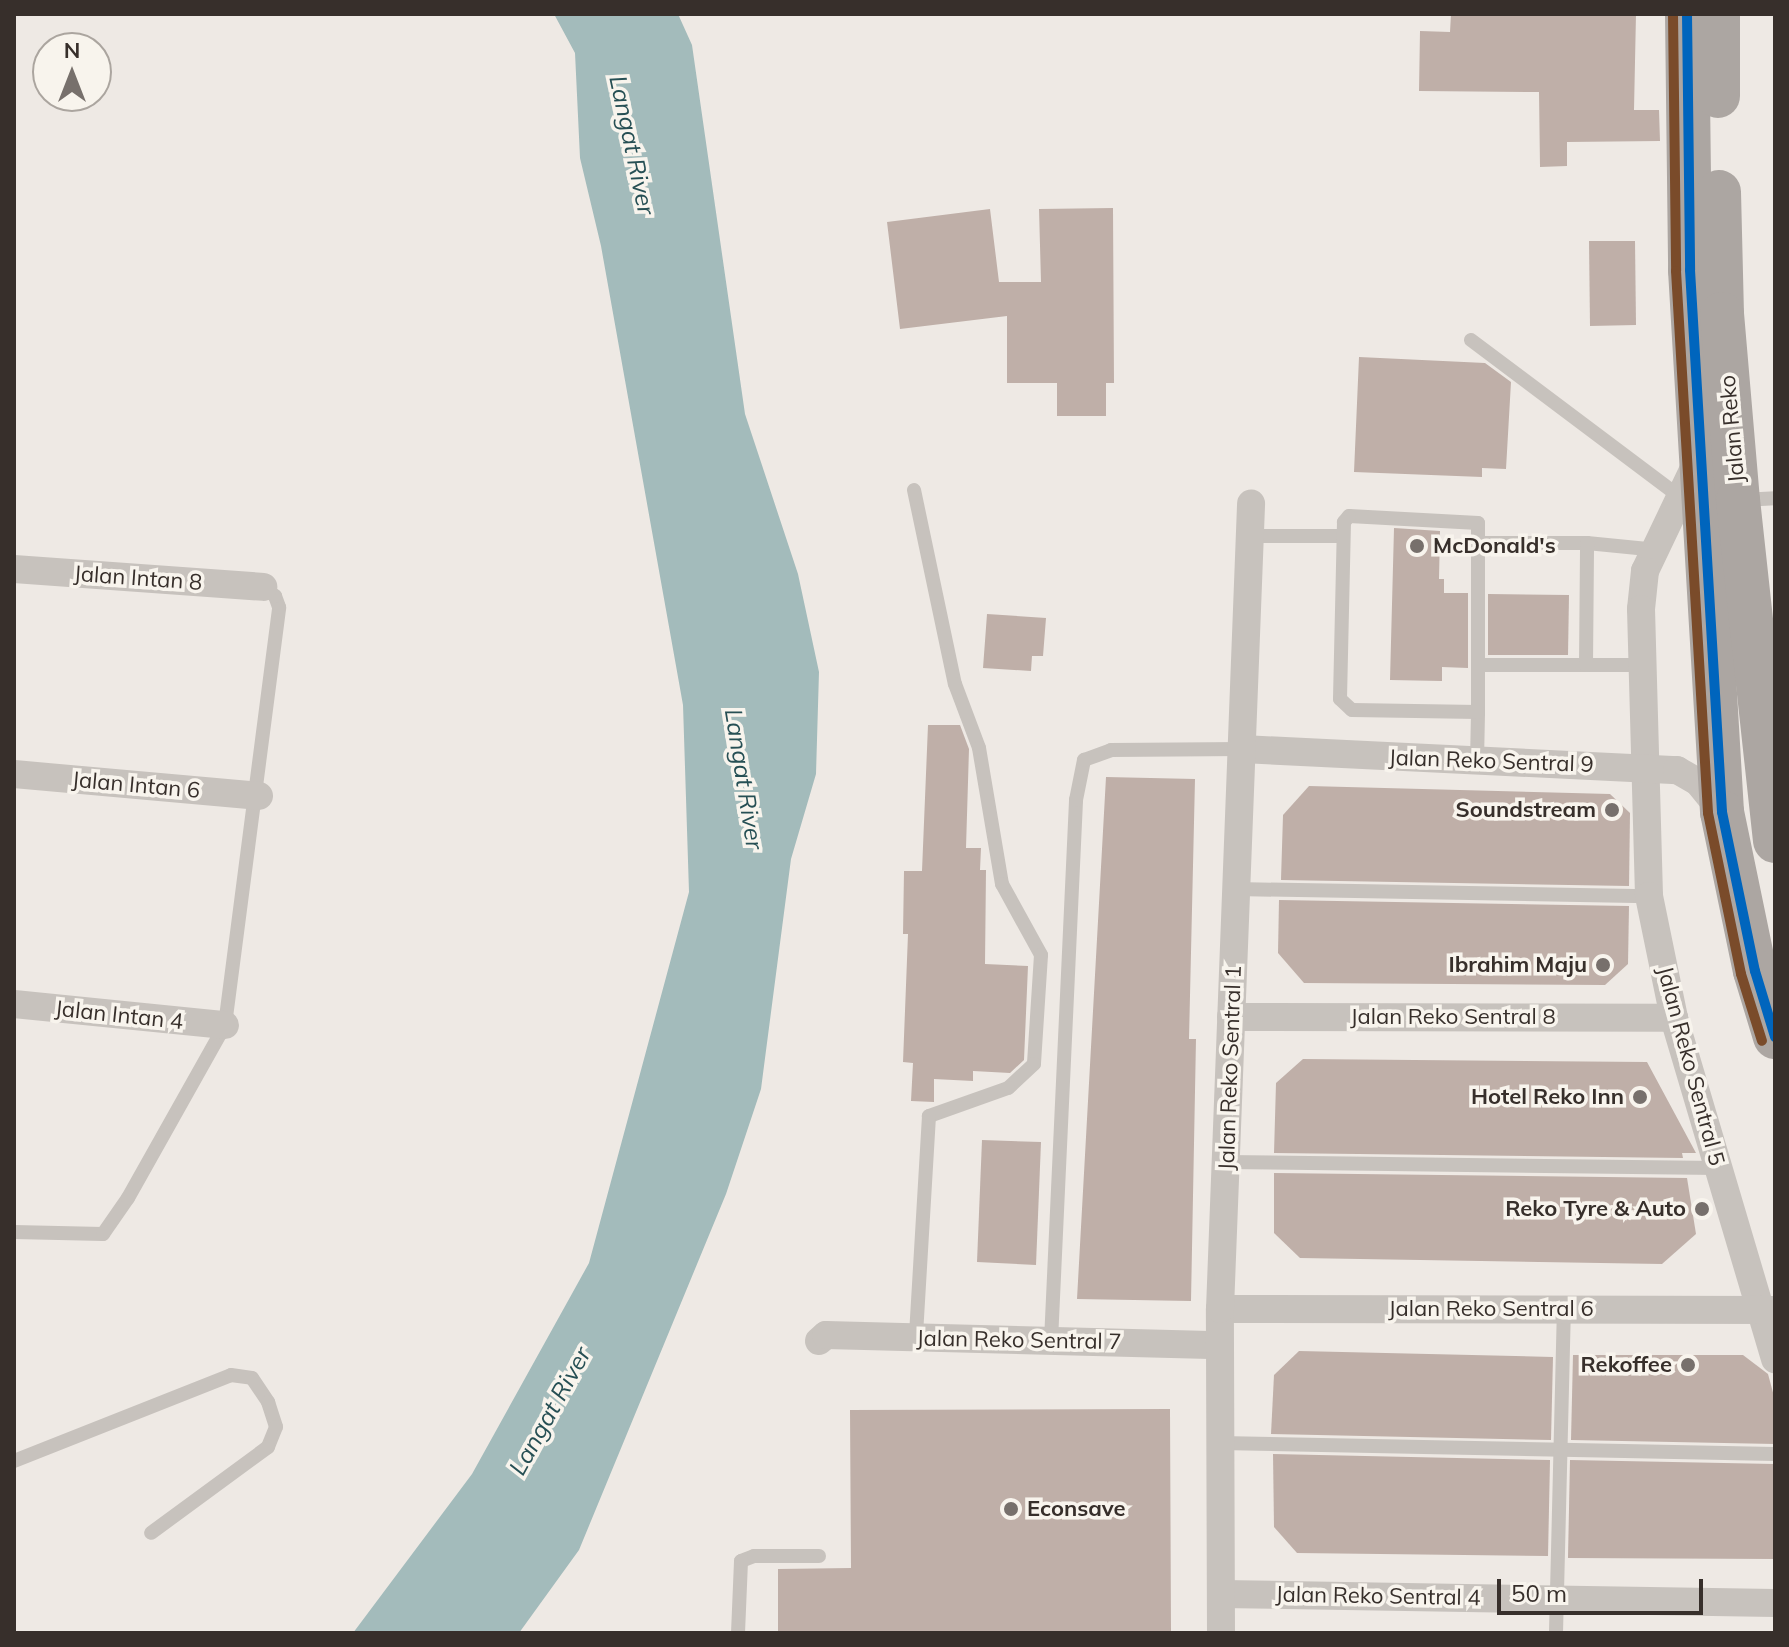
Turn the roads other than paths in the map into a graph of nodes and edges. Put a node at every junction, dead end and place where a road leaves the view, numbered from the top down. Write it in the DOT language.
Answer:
graph roads {
  1 [pos="1687,14"];
  2 [pos="1718,14"];
  3 [pos="1471,340"];
  4 [pos="1699,454"];
  5 [pos="914,490"];
  6 [pos="1756,499"];
  7 [pos="1683,500"];
  8 [pos="1251,504"];
  9 [pos="1250,536"];
  10 [pos="1343,536"];
  11 [pos="1478,543"];
  12 [pos="1587,543"];
  13 [pos="1659,550"];
  14 [pos="14,569"];
  15 [pos="263,587"];
  16 [pos="1478,665"];
  17 [pos="1586,665"];
  18 [pos="1639,665"];
  19 [pos="1478,712"];
  20 [pos="1768,712"];
  21 [pos="1242,749"];
  22 [pos="1477,761"];
  23 [pos="1643,766"];
  24 [pos="14,774"];
  25 [pos="259,796"];
  26 [pos="1722,812"];
  27 [pos="1775,841"];
  28 [pos="1236,889"];
  29 [pos="1649,896"];
  30 [pos="14,1004"];
  31 [pos="1231,1017"];
  32 [pos="1674,1018"];
  33 [pos="225,1025"];
  34 [pos="1775,1037"];
  35 [pos="1226,1162"];
  36 [pos="1718,1168"];
  37 [pos="14,1232"];
  38 [pos="1771,1306"];
  39 [pos="1220,1309"];
  40 [pos="1564,1309"];
  41 [pos="916,1337"];
  42 [pos="819,1341"];
  43 [pos="1051,1341"];
  44 [pos="1220,1345"];
  45 [pos="1775,1359"];
  46 [pos="1220,1443"];
  47 [pos="1560,1450"];
  48 [pos="1775,1454"];
  49 [pos="14,1461"];
  50 [pos="151,1533"];
  51 [pos="819,1556"];
  52 [pos="1221,1594"];
  53 [pos="1556,1599"];
  54 [pos="1775,1603"];
  55 [pos="738,1633"];
  56 [pos="1221,1633"];
  57 [pos="1556,1633"];
  1 -- 4 [label="main road, Jalan Reko"];
  2 -- 6 [label="main road, Jalan Reko"];
  3 -- 7 [label="lane"];
  4 -- 7 [label="street, Jalan Reko Sentral 5"];
  4 -- 26 [label="main road, Jalan Reko"];
  5 -- 41 [label="lane"];
  6 -- 20 [label="main road, Jalan Reko"];
  7 -- 13 [label="street, Jalan Reko Sentral 5"];
  8 -- 9 [label="street, Jalan Reko Sentral 1"];
  9 -- 10 [label="lane"];
  9 -- 21 [label="street, Jalan Reko Sentral 1"];
  10 -- 11 [label="lane"];
  10 -- 19 [label="lane"];
  11 -- 12 [label="lane"];
  11 -- 16 [label="lane"];
  12 -- 13 [label="lane"];
  12 -- 17 [label="lane"];
  13 -- 18 [label="street, Jalan Reko Sentral 5"];
  14 -- 15 [label="street, Jalan Intan 8"];
  15 -- 25 [label="lane"];
  16 -- 17 [label="lane"];
  16 -- 19 [label="lane"];
  17 -- 18 [label="lane"];
  18 -- 23 [label="street, Jalan Reko Sentral 5"];
  19 -- 22 [label="lane"];
  20 -- 27 [label="main road, Jalan Reko"];
  21 -- 22 [label="street, Jalan Reko Sentral 9"];
  21 -- 28 [label="street, Jalan Reko Sentral 1"];
  21 -- 43 [label="lane"];
  22 -- 23 [label="street, Jalan Reko Sentral 9"];
  23 -- 26 [label="street, Jalan Reko Sentral 9"];
  23 -- 29 [label="street, Jalan Reko Sentral 5"];
  24 -- 25 [label="street, Jalan Intan 6"];
  25 -- 33 [label="lane"];
  26 -- 34 [label="main road, Jalan Reko"];
  28 -- 29 [label="lane"];
  28 -- 31 [label="street, Jalan Reko Sentral 1"];
  29 -- 32 [label="street, Jalan Reko Sentral 5"];
  30 -- 33 [label="street, Jalan Intan 4"];
  31 -- 32 [label="street, Jalan Reko Sentral 8"];
  31 -- 35 [label="street, Jalan Reko Sentral 1"];
  32 -- 36 [label="street, Jalan Reko Sentral 5"];
  33 -- 37 [label="lane"];
  35 -- 36 [label="lane"];
  35 -- 39 [label="street, Jalan Reko Sentral 1"];
  36 -- 38 [label="street, Jalan Reko Sentral 5"];
  38 -- 40 [label="street, Jalan Reko Sentral 6"];
  38 -- 45 [label="street, Jalan Reko Sentral 5"];
  39 -- 40 [label="street, Jalan Reko Sentral 6"];
  39 -- 44 [label="street, Jalan Reko Sentral 1"];
  40 -- 47 [label="lane"];
  41 -- 42 [label="street, Jalan Reko Sentral 7"];
  41 -- 43 [label="street, Jalan Reko Sentral 7"];
  43 -- 44 [label="street, Jalan Reko Sentral 7"];
  44 -- 46 [label="street, Jalan Reko Sentral 1"];
  46 -- 47 [label="lane"];
  46 -- 52 [label="street, Jalan Reko Sentral 1"];
  47 -- 48 [label="lane"];
  47 -- 53 [label="lane"];
  49 -- 50 [label="lane"];
  51 -- 55 [label="lane"];
  52 -- 53 [label="street, Jalan Reko Sentral 4"];
  52 -- 56 [label="street, Jalan Reko Sentral 1"];
  53 -- 54 [label="street, Jalan Reko Sentral 4"];
  53 -- 57 [label="lane"];
}
